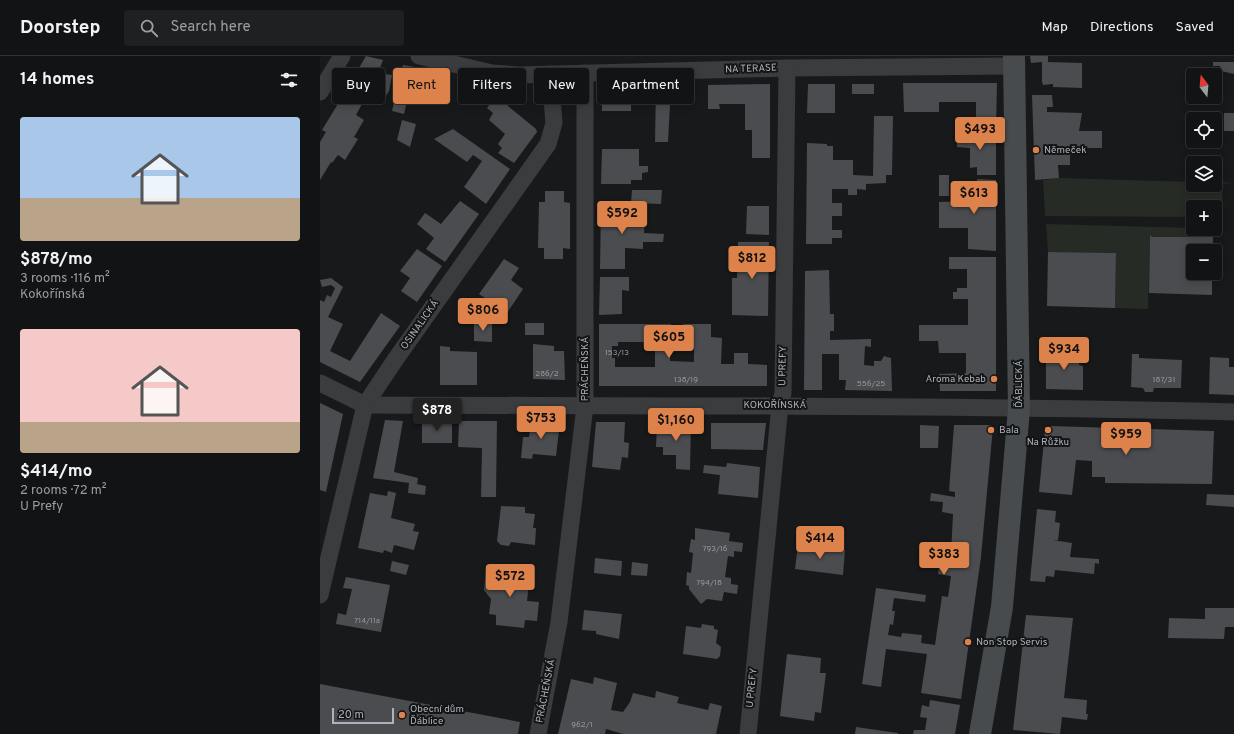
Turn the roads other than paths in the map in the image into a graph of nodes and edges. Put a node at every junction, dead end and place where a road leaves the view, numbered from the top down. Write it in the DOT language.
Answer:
graph roads {
  1 [pos="342,56"];
  2 [pos="419,56"];
  3 [pos="800,56"];
  4 [pos="1014,61"];
  5 [pos="787,68"];
  6 [pos="589,73"];
  7 [pos="534,74"];
  8 [pos="320,92"];
  9 [pos="552,104"];
  10 [pos="585,104"];
  11 [pos="320,383"];
  12 [pos="365,405"];
  13 [pos="780,405"];
  14 [pos="585,406"];
  15 [pos="1019,409"];
  16 [pos="1234,412"];
  17 [pos="320,595"];
  18 [pos="538,734"];
  19 [pos="748,734"];
  20 [pos="980,734"];
  1 -- 8 [label="street"];
  2 -- 7 [label="street, NA TERASE"];
  3 -- 5 [label="street"];
  4 -- 5 [label="street, NA TERASE"];
  4 -- 15 [label="main road, ĎÁBLICKÁ"];
  5 -- 6 [label="street, NA TERASE"];
  5 -- 13 [label="street, U PREFY"];
  9 -- 12 [label="street, OSINALICKÁ"];
  10 -- 14 [label="street, PRÁCHEŇSKÁ"];
  11 -- 12 [label="street, KOKOŘÍNSKÁ"];
  12 -- 14 [label="street, KOKOŘÍNSKÁ"];
  12 -- 17 [label="street, OSINALICKÁ"];
  13 -- 14 [label="street, KOKOŘÍNSKÁ"];
  13 -- 15 [label="street, KOKOŘÍNSKÁ"];
  13 -- 19 [label="street, U PREFY"];
  14 -- 18 [label="street, PRÁCHEŇSKÁ"];
  15 -- 16 [label="street, KOKOŘÍNSKÁ"];
  15 -- 20 [label="main road, ĎÁBLICKÁ"];
}
